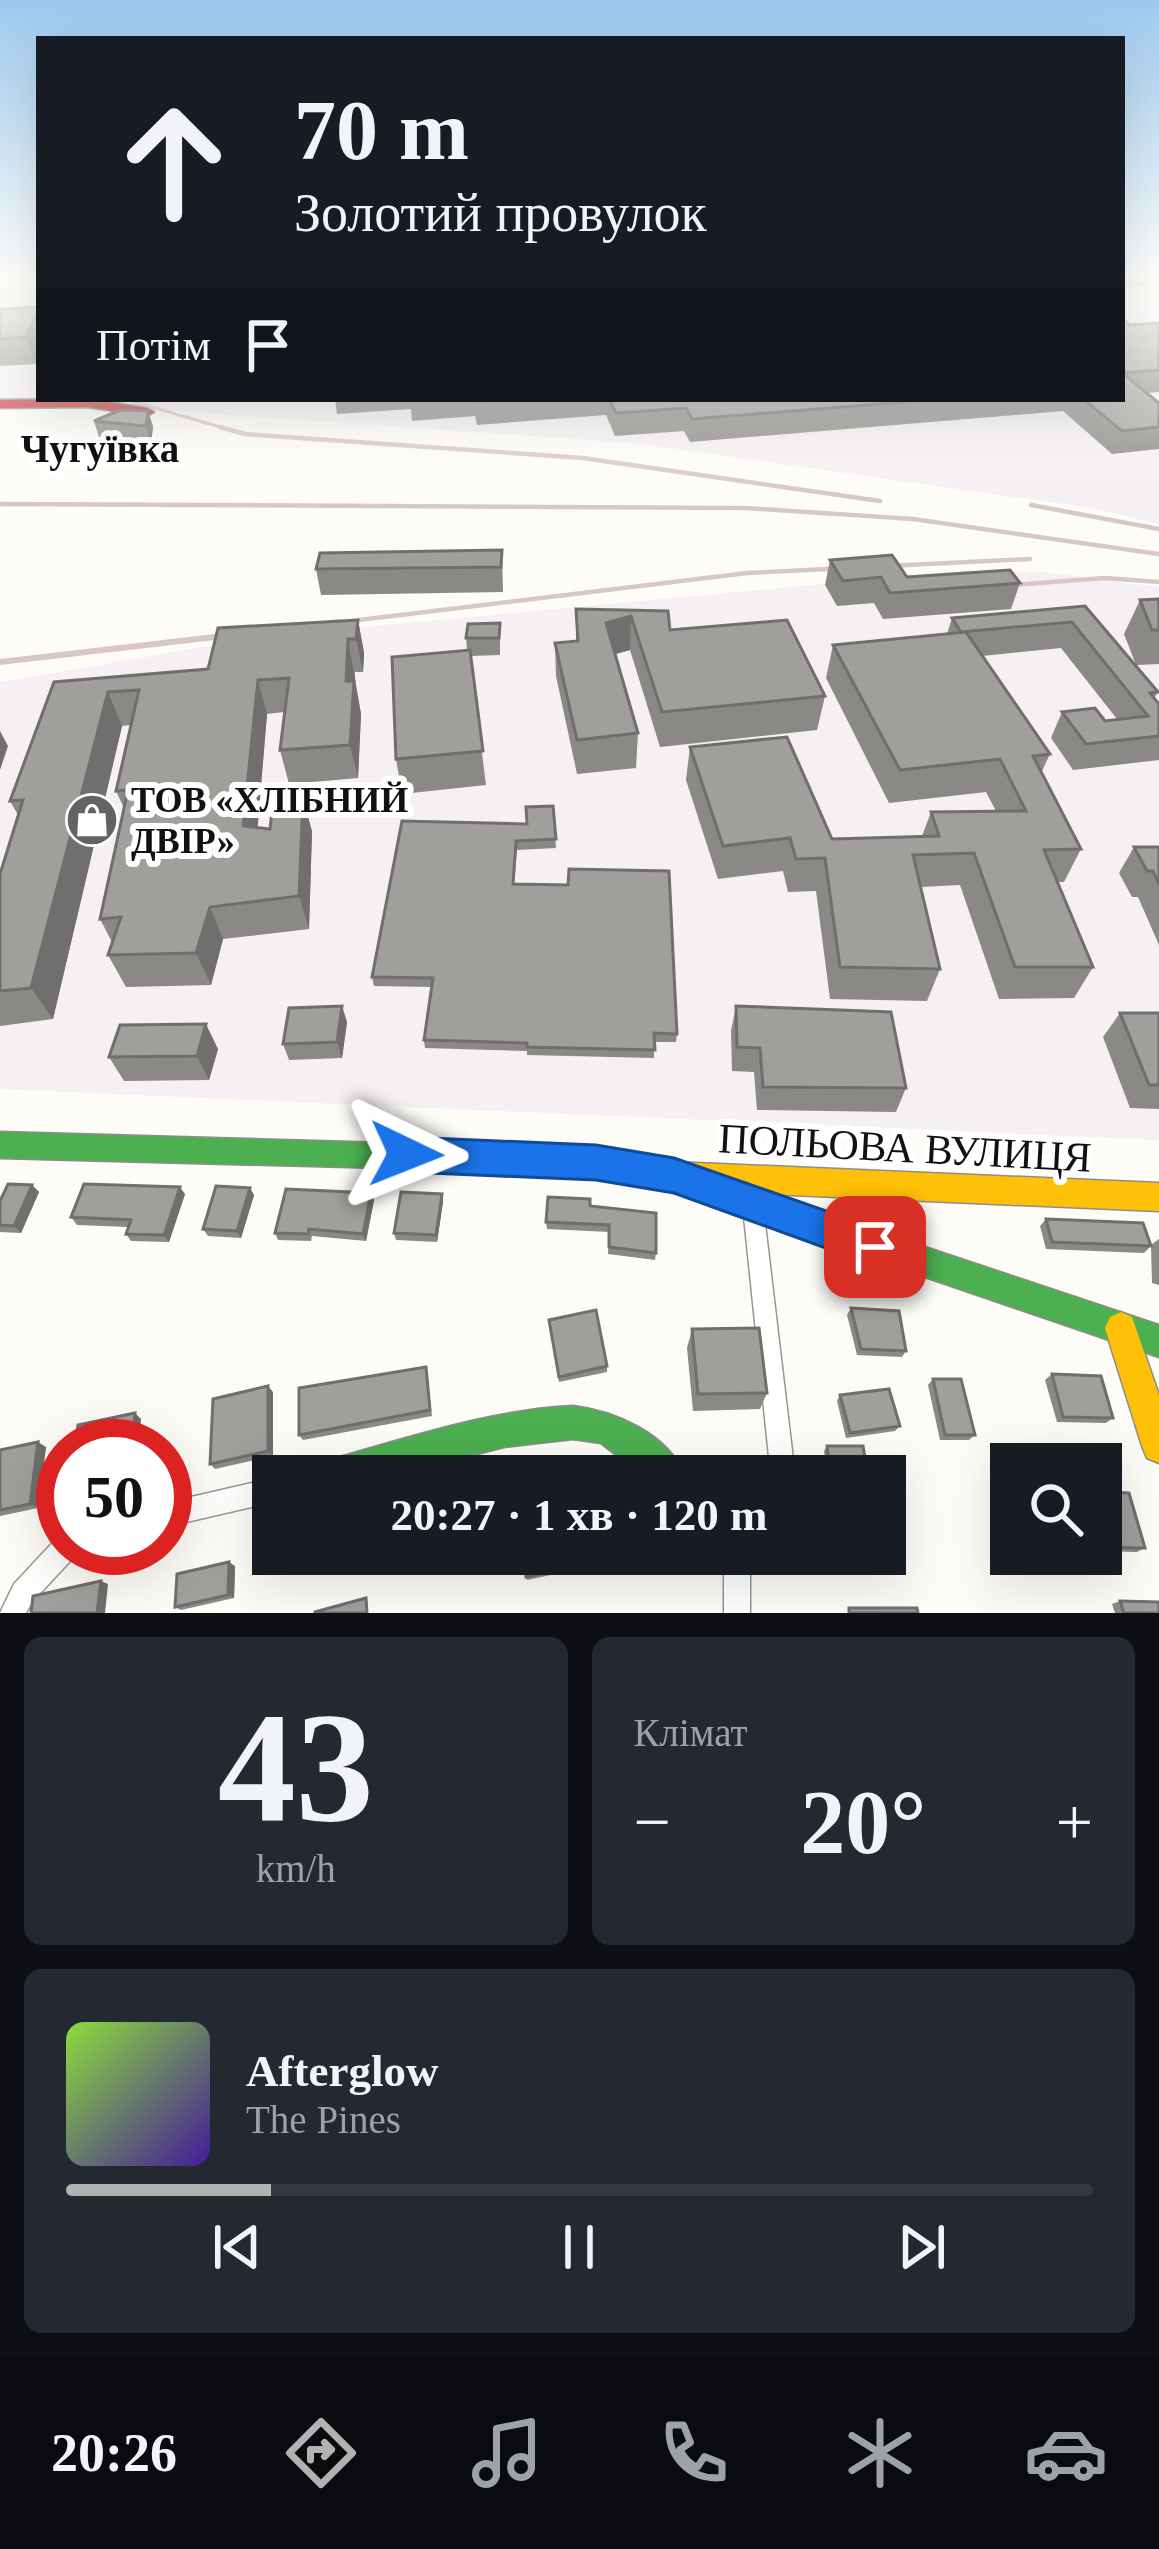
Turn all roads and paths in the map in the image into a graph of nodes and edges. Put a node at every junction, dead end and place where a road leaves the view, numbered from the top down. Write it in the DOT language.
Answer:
graph roads {
  1 [pos="0,404"];
  2 [pos="147,412"];
  3 [pos="0,1144"];
  4 [pos="674,1176"];
  5 [pos="1159,1197"];
  6 [pos="753,1207"];
  7 [pos="1121,1328"];
  8 [pos="1159,1341"];
  9 [pos="1159,1446"];
  10 [pos="420,1455"];
  11 [pos="643,1455"];
  12 [pos="781,1455"];
  13 [pos="252,1495"];
  14 [pos="192,1510"];
  15 [pos="40,1575"];
  16 [pos="737,1575"];
  17 [pos="11,1613"];
  18 [pos="737,1613"];
  1 -- 2 [label="street"];
  3 -- 4 [label="street, ПОЛЬОВА ВУЛИЦЯ"];
  4 -- 5 [label="street, ПОЛЬОВА ВУЛИЦЯ"];
  4 -- 6 [label="street"];
  6 -- 7 [label="street"];
  6 -- 12 [label="street"];
  7 -- 8 [label="street"];
  7 -- 9 [label="street"];
  10 -- 11 [label="street"];
  13 -- 14 [label="street"];
  15 -- 17 [label="street"];
  16 -- 18 [label="street"];
}
